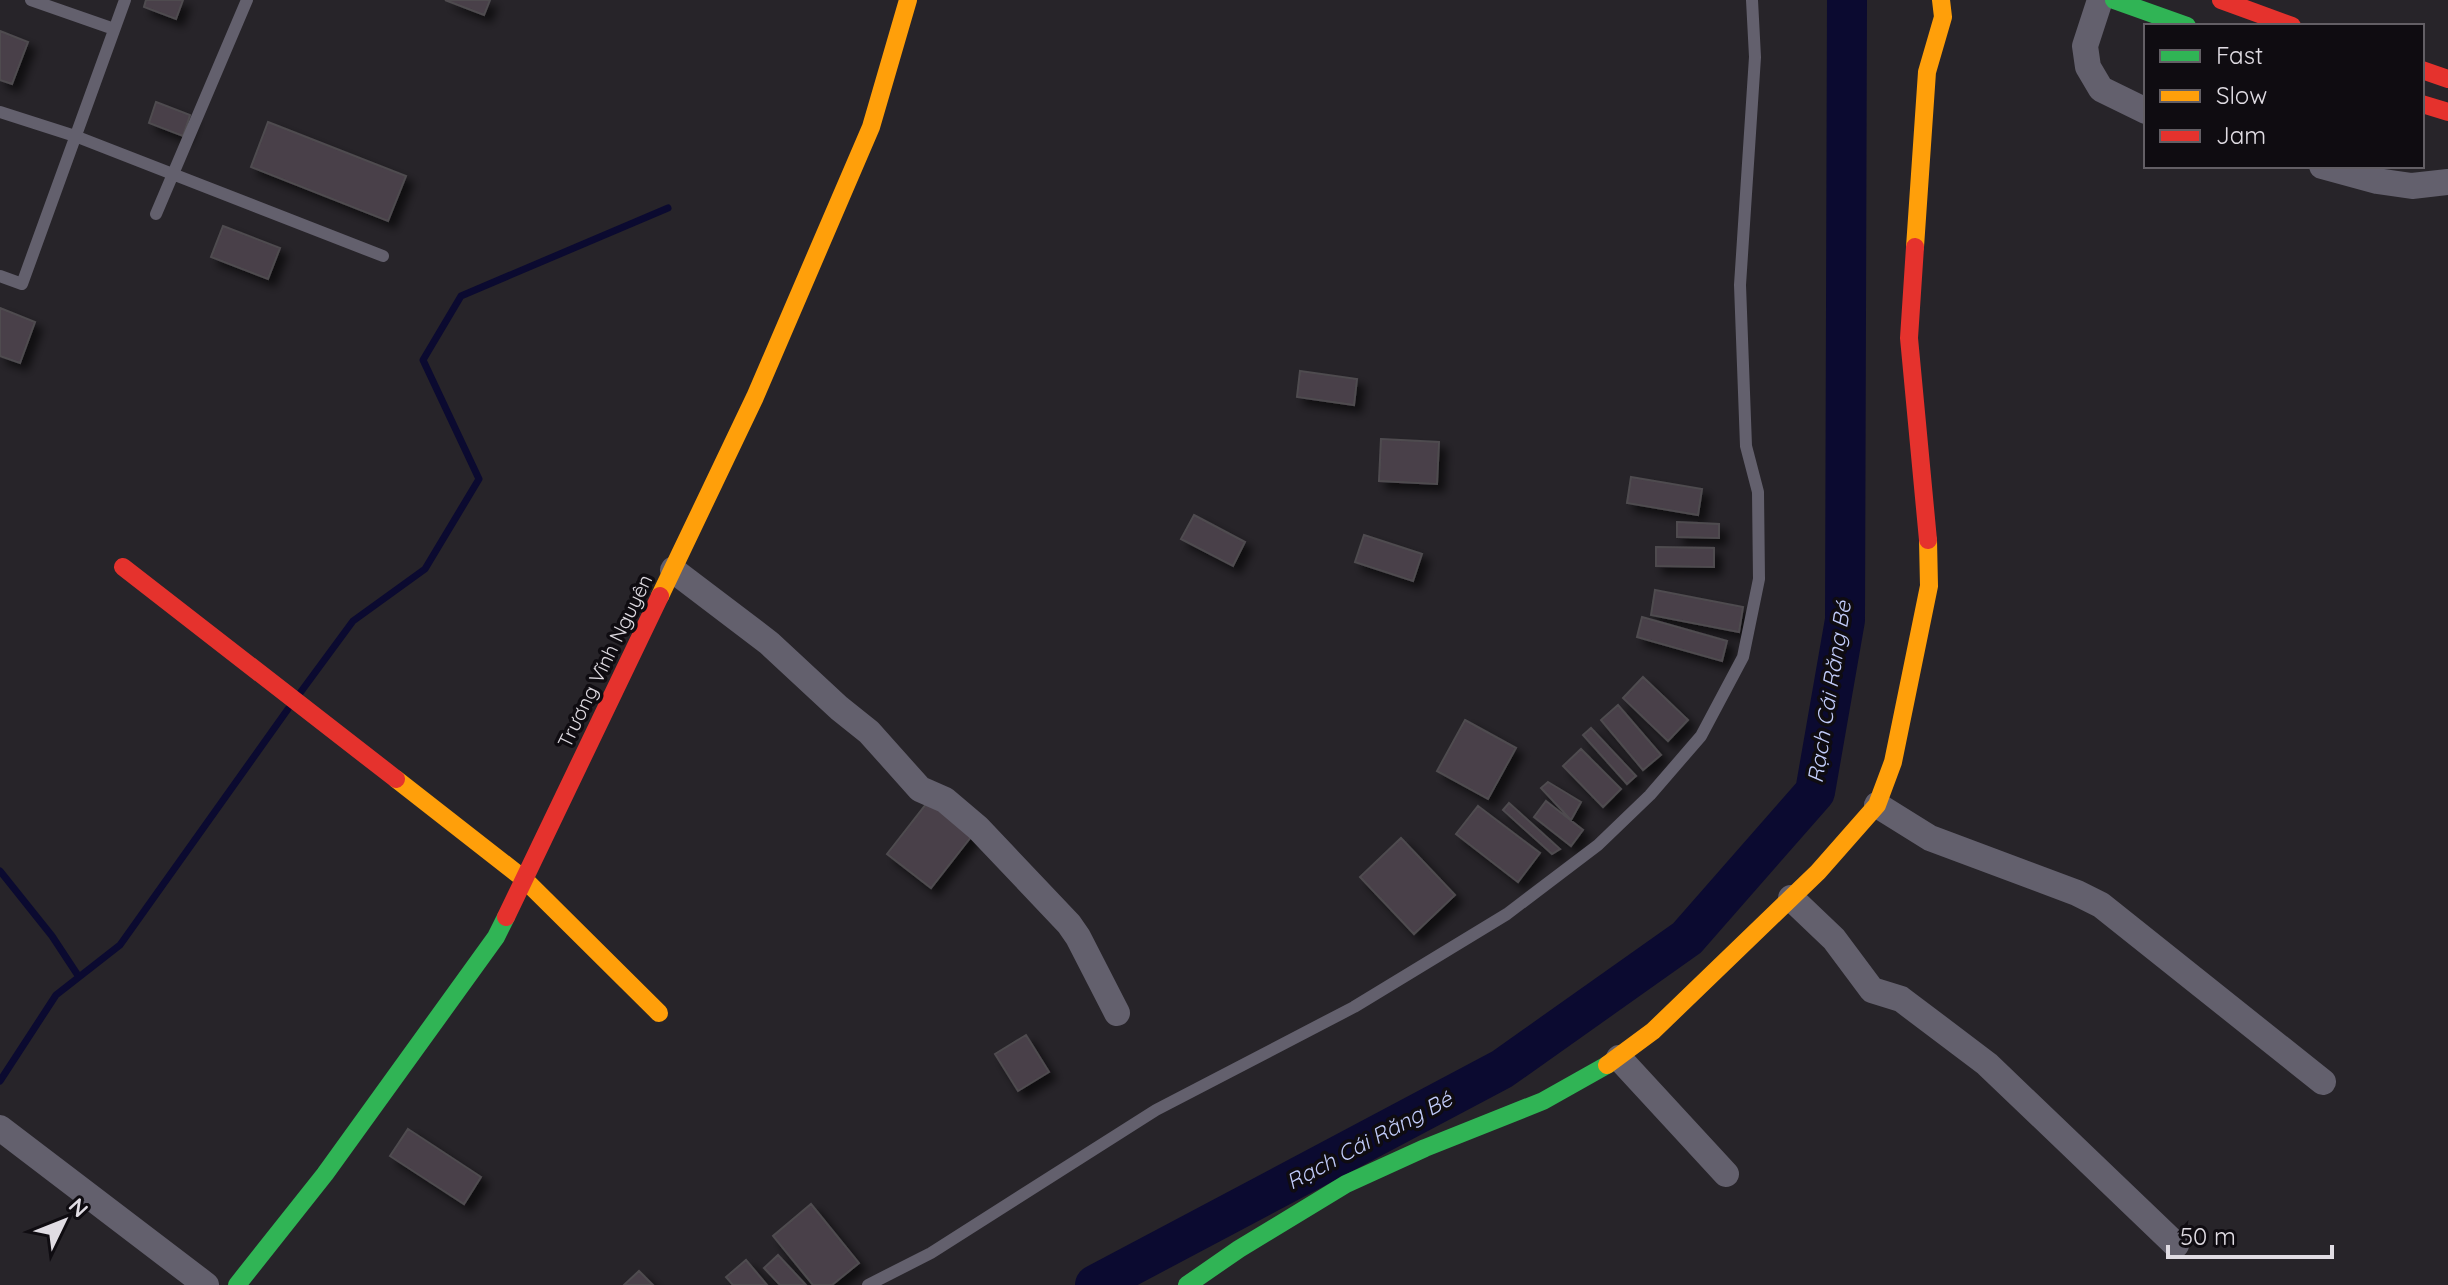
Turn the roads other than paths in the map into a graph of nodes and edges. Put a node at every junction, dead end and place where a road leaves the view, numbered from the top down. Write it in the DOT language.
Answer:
graph roads {
  1 [pos="31,0"];
  2 [pos="125,0"];
  3 [pos="247,0"];
  4 [pos="908,0"];
  5 [pos="1752,0"];
  6 [pos="1941,0"];
  7 [pos="2100,0"];
  8 [pos="2114,0"];
  9 [pos="2221,0"];
  10 [pos="2181,24"];
  11 [pos="2287,24"];
  12 [pos="114,29"];
  13 [pos="2424,71"];
  14 [pos="2448,79"];
  15 [pos="2424,105"];
  16 [pos="2144,110"];
  17 [pos="0,112"];
  18 [pos="2448,112"];
  19 [pos="75,136"];
  20 [pos="2329,168"];
  21 [pos="172,175"];
  22 [pos="2448,182"];
  23 [pos="156,214"];
  24 [pos="383,256"];
  25 [pos="0,276"];
  26 [pos="123,567"];
  27 [pos="673,570"];
  28 [pos="1877,805"];
  29 [pos="524,879"];
  30 [pos="1791,898"];
  31 [pos="659,1013"];
  32 [pos="1117,1013"];
  33 [pos="1619,1058"];
  34 [pos="2323,1082"];
  35 [pos="0,1128"];
  36 [pos="1726,1174"];
  37 [pos="2176,1245"];
  38 [pos="206,1285"];
  39 [pos="237,1285"];
  40 [pos="868,1285"];
  41 [pos="1187,1285"];
  1 -- 12 [label="lane"];
  2 -- 12 [label="lane"];
  3 -- 21 [label="lane"];
  4 -- 27 [label="main road, Trương Vĩnh Nguyên"];
  5 -- 40 [label="lane"];
  6 -- 28 [label="main road"];
  7 -- 16 [label="street"];
  8 -- 10 [label="main road"];
  9 -- 11 [label="main road"];
  12 -- 19 [label="lane"];
  13 -- 14 [label="main road"];
  15 -- 18 [label="main road"];
  17 -- 19 [label="lane"];
  19 -- 21 [label="lane"];
  19 -- 25 [label="lane"];
  20 -- 22 [label="street"];
  21 -- 23 [label="lane"];
  21 -- 24 [label="lane"];
  26 -- 29 [label="main road"];
  27 -- 29 [label="main road, Trương Vĩnh Nguyên"];
  27 -- 32 [label="street"];
  28 -- 30 [label="main road"];
  28 -- 34 [label="street"];
  29 -- 31 [label="main road"];
  29 -- 39 [label="main road, Trương Vĩnh Nguyên"];
  30 -- 33 [label="main road"];
  30 -- 37 [label="street"];
  33 -- 36 [label="street"];
  33 -- 41 [label="main road"];
  35 -- 38 [label="street"];
}
